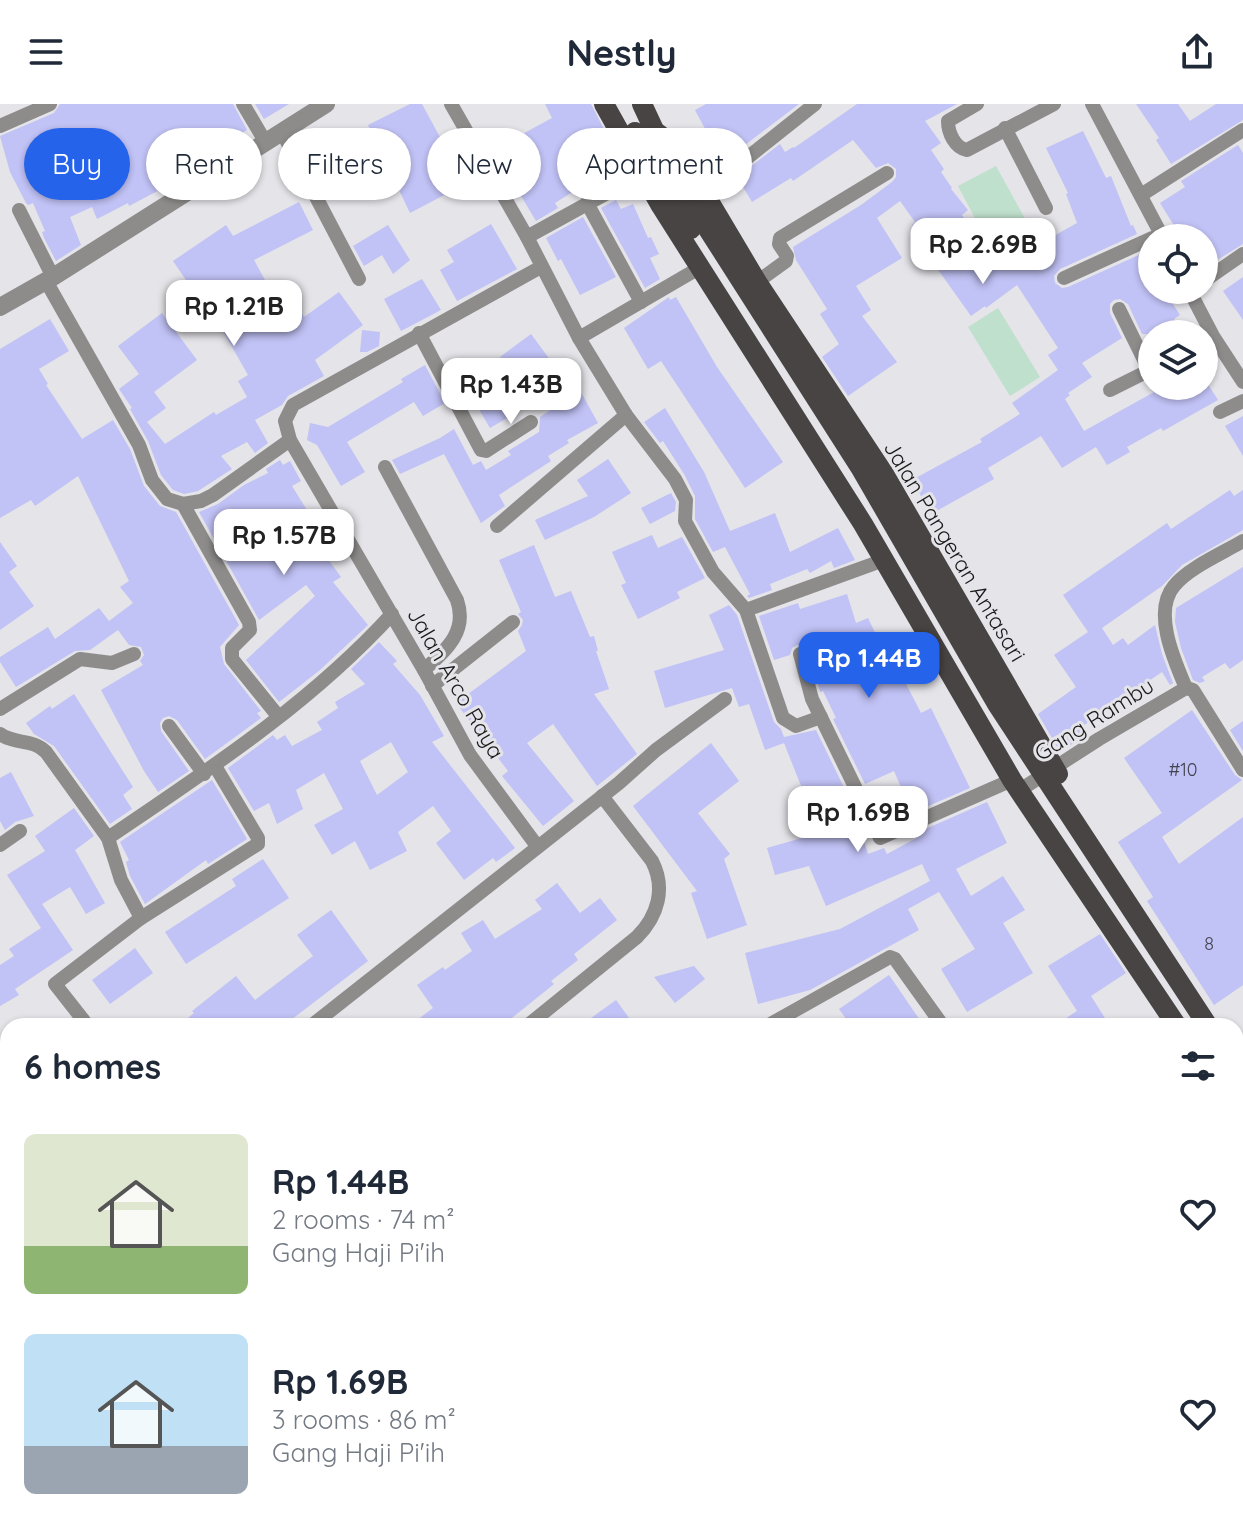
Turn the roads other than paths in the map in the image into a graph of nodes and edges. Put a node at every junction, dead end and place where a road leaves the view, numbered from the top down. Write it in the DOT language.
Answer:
graph roads {
  1 [pos="50,104"];
  2 [pos="243,104"];
  3 [pos="326,104"];
  4 [pos="451,104"];
  5 [pos="604,104"];
  6 [pos="619,104"];
  7 [pos="642,104"];
  8 [pos="815,104"];
  9 [pos="977,104"];
  10 [pos="1054,104"];
  11 [pos="1092,104"];
  12 [pos="0,126"];
  13 [pos="652,127"];
  14 [pos="1005,128"];
  15 [pos="1243,130"];
  16 [pos="274,137"];
  17 [pos="752,154"];
  18 [pos="887,173"];
  19 [pos="1141,195"];
  20 [pos="593,200"];
  21 [pos="709,200"];
  22 [pos="587,203"];
  23 [pos="1046,208"];
  24 [pos="19,210"];
  25 [pos="1152,224"];
  26 [pos="527,237"];
  27 [pos="1138,245"];
  28 [pos="1243,254"];
  29 [pos="541,267"];
  30 [pos="694,271"];
  31 [pos="1218,271"];
  32 [pos="1064,278"];
  33 [pos="50,279"];
  34 [pos="359,279"];
  35 [pos="757,282"];
  36 [pos="641,302"];
  37 [pos="0,307"];
  38 [pos="1119,309"];
  39 [pos="419,333"];
  40 [pos="579,338"];
  41 [pos="1138,345"];
  42 [pos="1218,349"];
  43 [pos="1240,372"];
  44 [pos="1138,376"];
  45 [pos="1110,390"];
  46 [pos="1243,401"];
  47 [pos="1220,412"];
  48 [pos="626,415"];
  49 [pos="531,422"];
  50 [pos="290,440"];
  51 [pos="385,467"];
  52 [pos="183,504"];
  53 [pos="497,526"];
  54 [pos="1243,541"];
  55 [pos="884,560"];
  56 [pos="746,610"];
  57 [pos="392,614"];
  58 [pos="513,622"];
  59 [pos="134,654"];
  60 [pos="800,654"];
  61 [pos="424,670"];
  62 [pos="432,686"];
  63 [pos="1186,688"];
  64 [pos="725,699"];
  65 [pos="0,709"];
  66 [pos="278,716"];
  67 [pos="821,717"];
  68 [pos="169,726"];
  69 [pos="0,734"];
  70 [pos="209,770"];
  71 [pos="1055,770"];
  72 [pos="1243,770"];
  73 [pos="1016,785"];
  74 [pos="602,796"];
  75 [pos="20,831"];
  76 [pos="108,838"];
  77 [pos="0,845"];
  78 [pos="537,846"];
  79 [pos="141,918"];
  80 [pos="82,1018"];
  81 [pos="321,1018"];
  82 [pos="537,1018"];
  83 [pos="781,1018"];
  84 [pos="937,1018"];
  85 [pos="1172,1018"];
  86 [pos="1183,1018"];
  87 [pos="1203,1018"];
  88 [pos="1216,1018"];
  1 -- 12 [label="street"];
  2 -- 16 [label="street"];
  3 -- 16 [label="street"];
  4 -- 26 [label="street"];
  5 -- 55 [label="main road"];
  6 -- 86 [label="main road"];
  7 -- 13 [label="main road, Jalan Pangeran Antasari"];
  8 -- 17 [label="street"];
  9 -- 14 [label="street"];
  10 -- 14 [label="street"];
  11 -- 19 [label="street"];
  13 -- 87 [label="main road"];
  14 -- 23 [label="street"];
  15 -- 19 [label="street"];
  16 -- 33 [label="street"];
  16 -- 34 [label="street"];
  18 -- 35 [label="street"];
  19 -- 25 [label="street"];
  20 -- 22 [label="street"];
  21 -- 35 [label="main road, Jalan Pangeran Antasari"];
  22 -- 26 [label="street"];
  22 -- 36 [label="street"];
  24 -- 33 [label="street"];
  26 -- 29 [label="street"];
  27 -- 32 [label="street"];
  28 -- 31 [label="street"];
  29 -- 39 [label="street"];
  29 -- 40 [label="street"];
  30 -- 36 [label="street"];
  33 -- 37 [label="street"];
  33 -- 52 [label="street"];
  35 -- 71 [label="main road, Jalan Pangeran Antasari"];
  36 -- 40 [label="street"];
  38 -- 41 [label="street"];
  39 -- 49 [label="street"];
  39 -- 50 [label="street"];
  40 -- 48 [label="street"];
  42 -- 43 [label="street"];
  44 -- 45 [label="street"];
  46 -- 47 [label="street"];
  48 -- 53 [label="street"];
  48 -- 56 [label="street"];
  50 -- 52 [label="street"];
  50 -- 57 [label="street, Jalan Arco Raya"];
  51 -- 61 [label="street"];
  52 -- 66 [label="street"];
  54 -- 63 [label="street"];
  55 -- 56 [label="street"];
  55 -- 73 [label="main road"];
  56 -- 67 [label="street"];
  57 -- 61 [label="street, Jalan Arco Raya"];
  57 -- 66 [label="street"];
  58 -- 62 [label="street"];
  59 -- 65 [label="street"];
  60 -- 67 [label="street"];
  61 -- 62 [label="street, Jalan Arco Raya"];
  62 -- 78 [label="street, Jalan Arco Raya"];
  63 -- 71 [label="street, Gang Rambu"];
  63 -- 72 [label="street, Gang Rambu"];
  64 -- 74 [label="street"];
  66 -- 70 [label="street"];
  67 -- 73 [label="street, Gang Rambu"];
  68 -- 70 [label="street"];
  69 -- 76 [label="street"];
  70 -- 76 [label="street"];
  70 -- 79 [label="street"];
  71 -- 73 [label="street, Gang Rambu"];
  71 -- 88 [label="main road, Jalan Pangeran Antasari"];
  73 -- 85 [label="main road"];
  74 -- 78 [label="street"];
  74 -- 82 [label="street"];
  75 -- 77 [label="street"];
  76 -- 79 [label="street"];
  78 -- 81 [label="street"];
  79 -- 80 [label="street"];
  83 -- 84 [label="street"];
}
